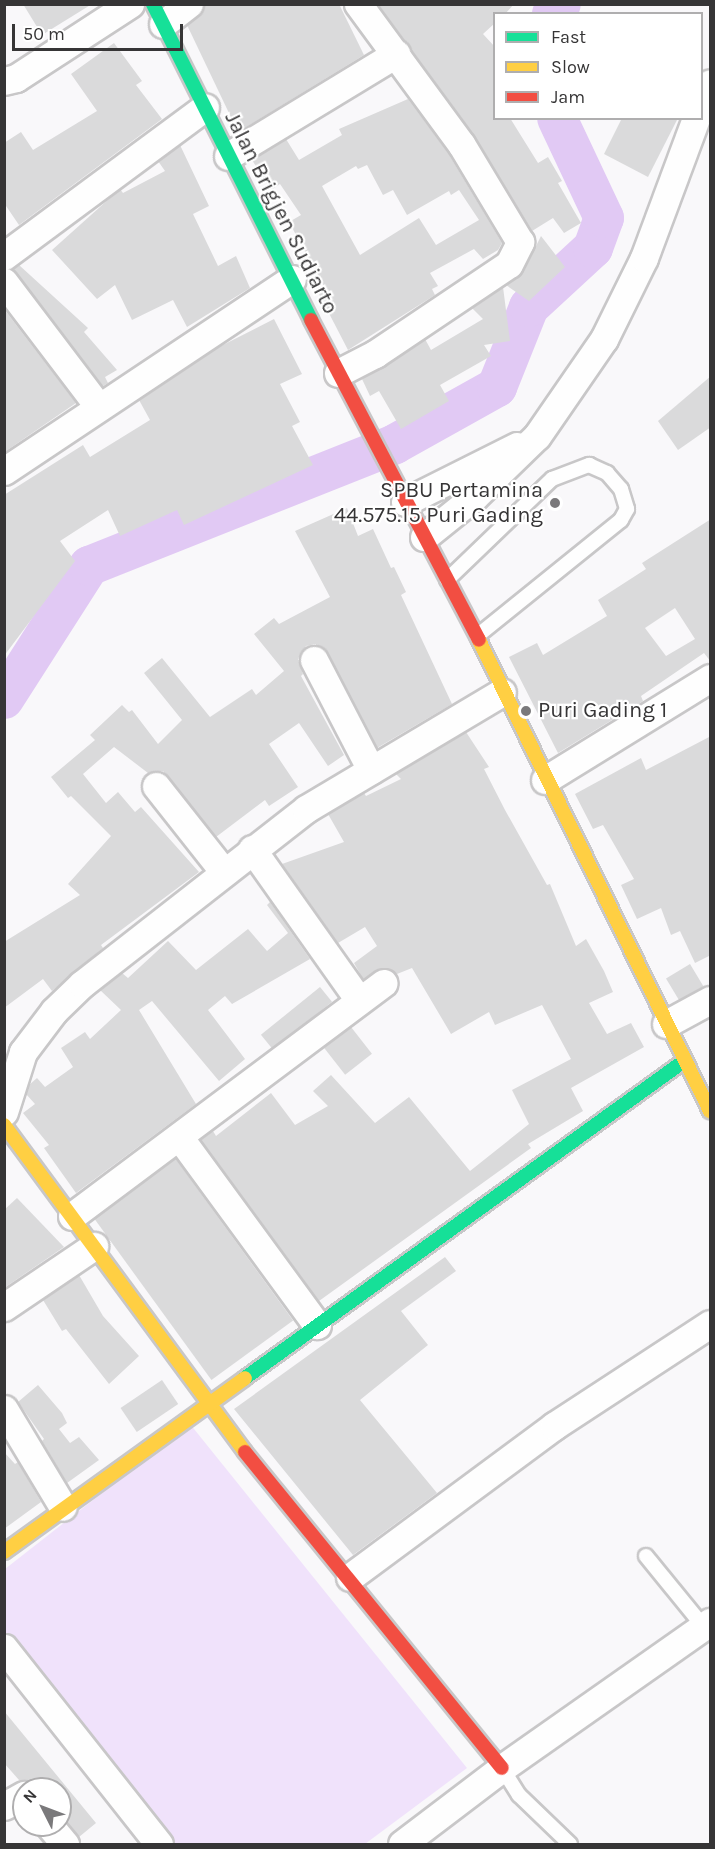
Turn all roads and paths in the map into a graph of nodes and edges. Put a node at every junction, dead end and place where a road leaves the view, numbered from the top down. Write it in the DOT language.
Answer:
graph roads {
  1 [pos="130,4"];
  2 [pos="189,4"];
  3 [pos="358,4"];
  4 [pos="158,14"];
  5 [pos="396,54"];
  6 [pos="4,81"];
  7 [pos="711,83"];
  8 [pos="703,103"];
  9 [pos="205,107"];
  10 [pos="695,120"];
  11 [pos="228,156"];
  12 [pos="4,256"];
  13 [pos="292,279"];
  14 [pos="4,282"];
  15 [pos="338,373"];
  16 [pos="99,407"];
  17 [pos="537,436"];
  18 [pos="4,471"];
  19 [pos="405,502"];
  20 [pos="424,537"];
  21 [pos="446,581"];
  22 [pos="477,636"];
  23 [pos="314,660"];
  24 [pos="711,678"];
  25 [pos="502,692"];
  26 [pos="371,770"];
  27 [pos="545,780"];
  28 [pos="156,786"];
  29 [pos="252,849"];
  30 [pos="224,872"];
  31 [pos="384,983"];
  32 [pos="358,1000"];
  33 [pos="711,1000"];
  34 [pos="666,1024"];
  35 [pos="684,1061"];
  36 [pos="10,1067"];
  37 [pos="711,1111"];
  38 [pos="4,1112"];
  39 [pos="4,1125"];
  40 [pos="180,1138"];
  41 [pos="72,1216"];
  42 [pos="94,1245"];
  43 [pos="4,1308"];
  44 [pos="711,1324"];
  45 [pos="317,1325"];
  46 [pos="206,1404"];
  47 [pos="4,1409"];
  48 [pos="63,1507"];
  49 [pos="4,1552"];
  50 [pos="646,1556"];
  51 [pos="350,1576"];
  52 [pos="707,1625"];
  53 [pos="4,1648"];
  54 [pos="502,1768"];
  55 [pos="159,1845"];
  56 [pos="402,1845"];
  57 [pos="570,1845"];
  1 -- 6 [label="street"];
  2 -- 4 [label="street"];
  3 -- 5 [label="street"];
  4 -- 9 [label="street, Jalan Brigjen Sudiarto"];
  5 -- 11 [label="street"];
  5 -- 15 [label="street"];
  7 -- 8 [label="street"];
  9 -- 11 [label="street, Jalan Brigjen Sudiarto"];
  9 -- 12 [label="street"];
  10 -- 17 [label="street"];
  11 -- 13 [label="street, Jalan Brigjen Sudiarto"];
  13 -- 15 [label="street, Jalan Brigjen Sudiarto"];
  13 -- 16 [label="street"];
  14 -- 16 [label="street"];
  15 -- 19 [label="street, Jalan Brigjen Sudiarto"];
  16 -- 18 [label="street"];
  17 -- 19 [label="street"];
  17 -- 20 [label="street"];
  19 -- 20 [label="street, Jalan Brigjen Sudiarto"];
  20 -- 21 [label="street, Jalan Brigjen Sudiarto"];
  21 -- 22 [label="street, Jalan Brigjen Sudiarto"];
  21 -- 22 [label="lane"];
  22 -- 25 [label="street, Jalan Brigjen Sudiarto"];
  23 -- 26 [label="street"];
  24 -- 27 [label="street"];
  25 -- 26 [label="street"];
  25 -- 27 [label="street, Jalan Brigjen Sudiarto"];
  26 -- 29 [label="street"];
  27 -- 34 [label="street, Jalan Brigjen Sudiarto"];
  28 -- 30 [label="street"];
  29 -- 30 [label="street"];
  29 -- 32 [label="street"];
  30 -- 36 [label="street"];
  31 -- 32 [label="street"];
  32 -- 40 [label="street"];
  33 -- 34 [label="street"];
  34 -- 35 [label="street, Jalan Brigjen Sudiarto"];
  35 -- 37 [label="street, Jalan Brigjen Sudiarto"];
  35 -- 45 [label="street"];
  36 -- 38 [label="street"];
  39 -- 41 [label="street"];
  40 -- 41 [label="street"];
  40 -- 45 [label="street"];
  41 -- 42 [label="street"];
  42 -- 43 [label="street"];
  42 -- 46 [label="street"];
  44 -- 51 [label="street"];
  45 -- 46 [label="street"];
  46 -- 48 [label="street"];
  46 -- 51 [label="street"];
  47 -- 48 [label="street"];
  48 -- 49 [label="street"];
  50 -- 52 [label="lane"];
  51 -- 54 [label="street"];
  52 -- 54 [label="street"];
  53 -- 55 [label="street"];
  54 -- 56 [label="street"];
  54 -- 57 [label="lane"];
}
